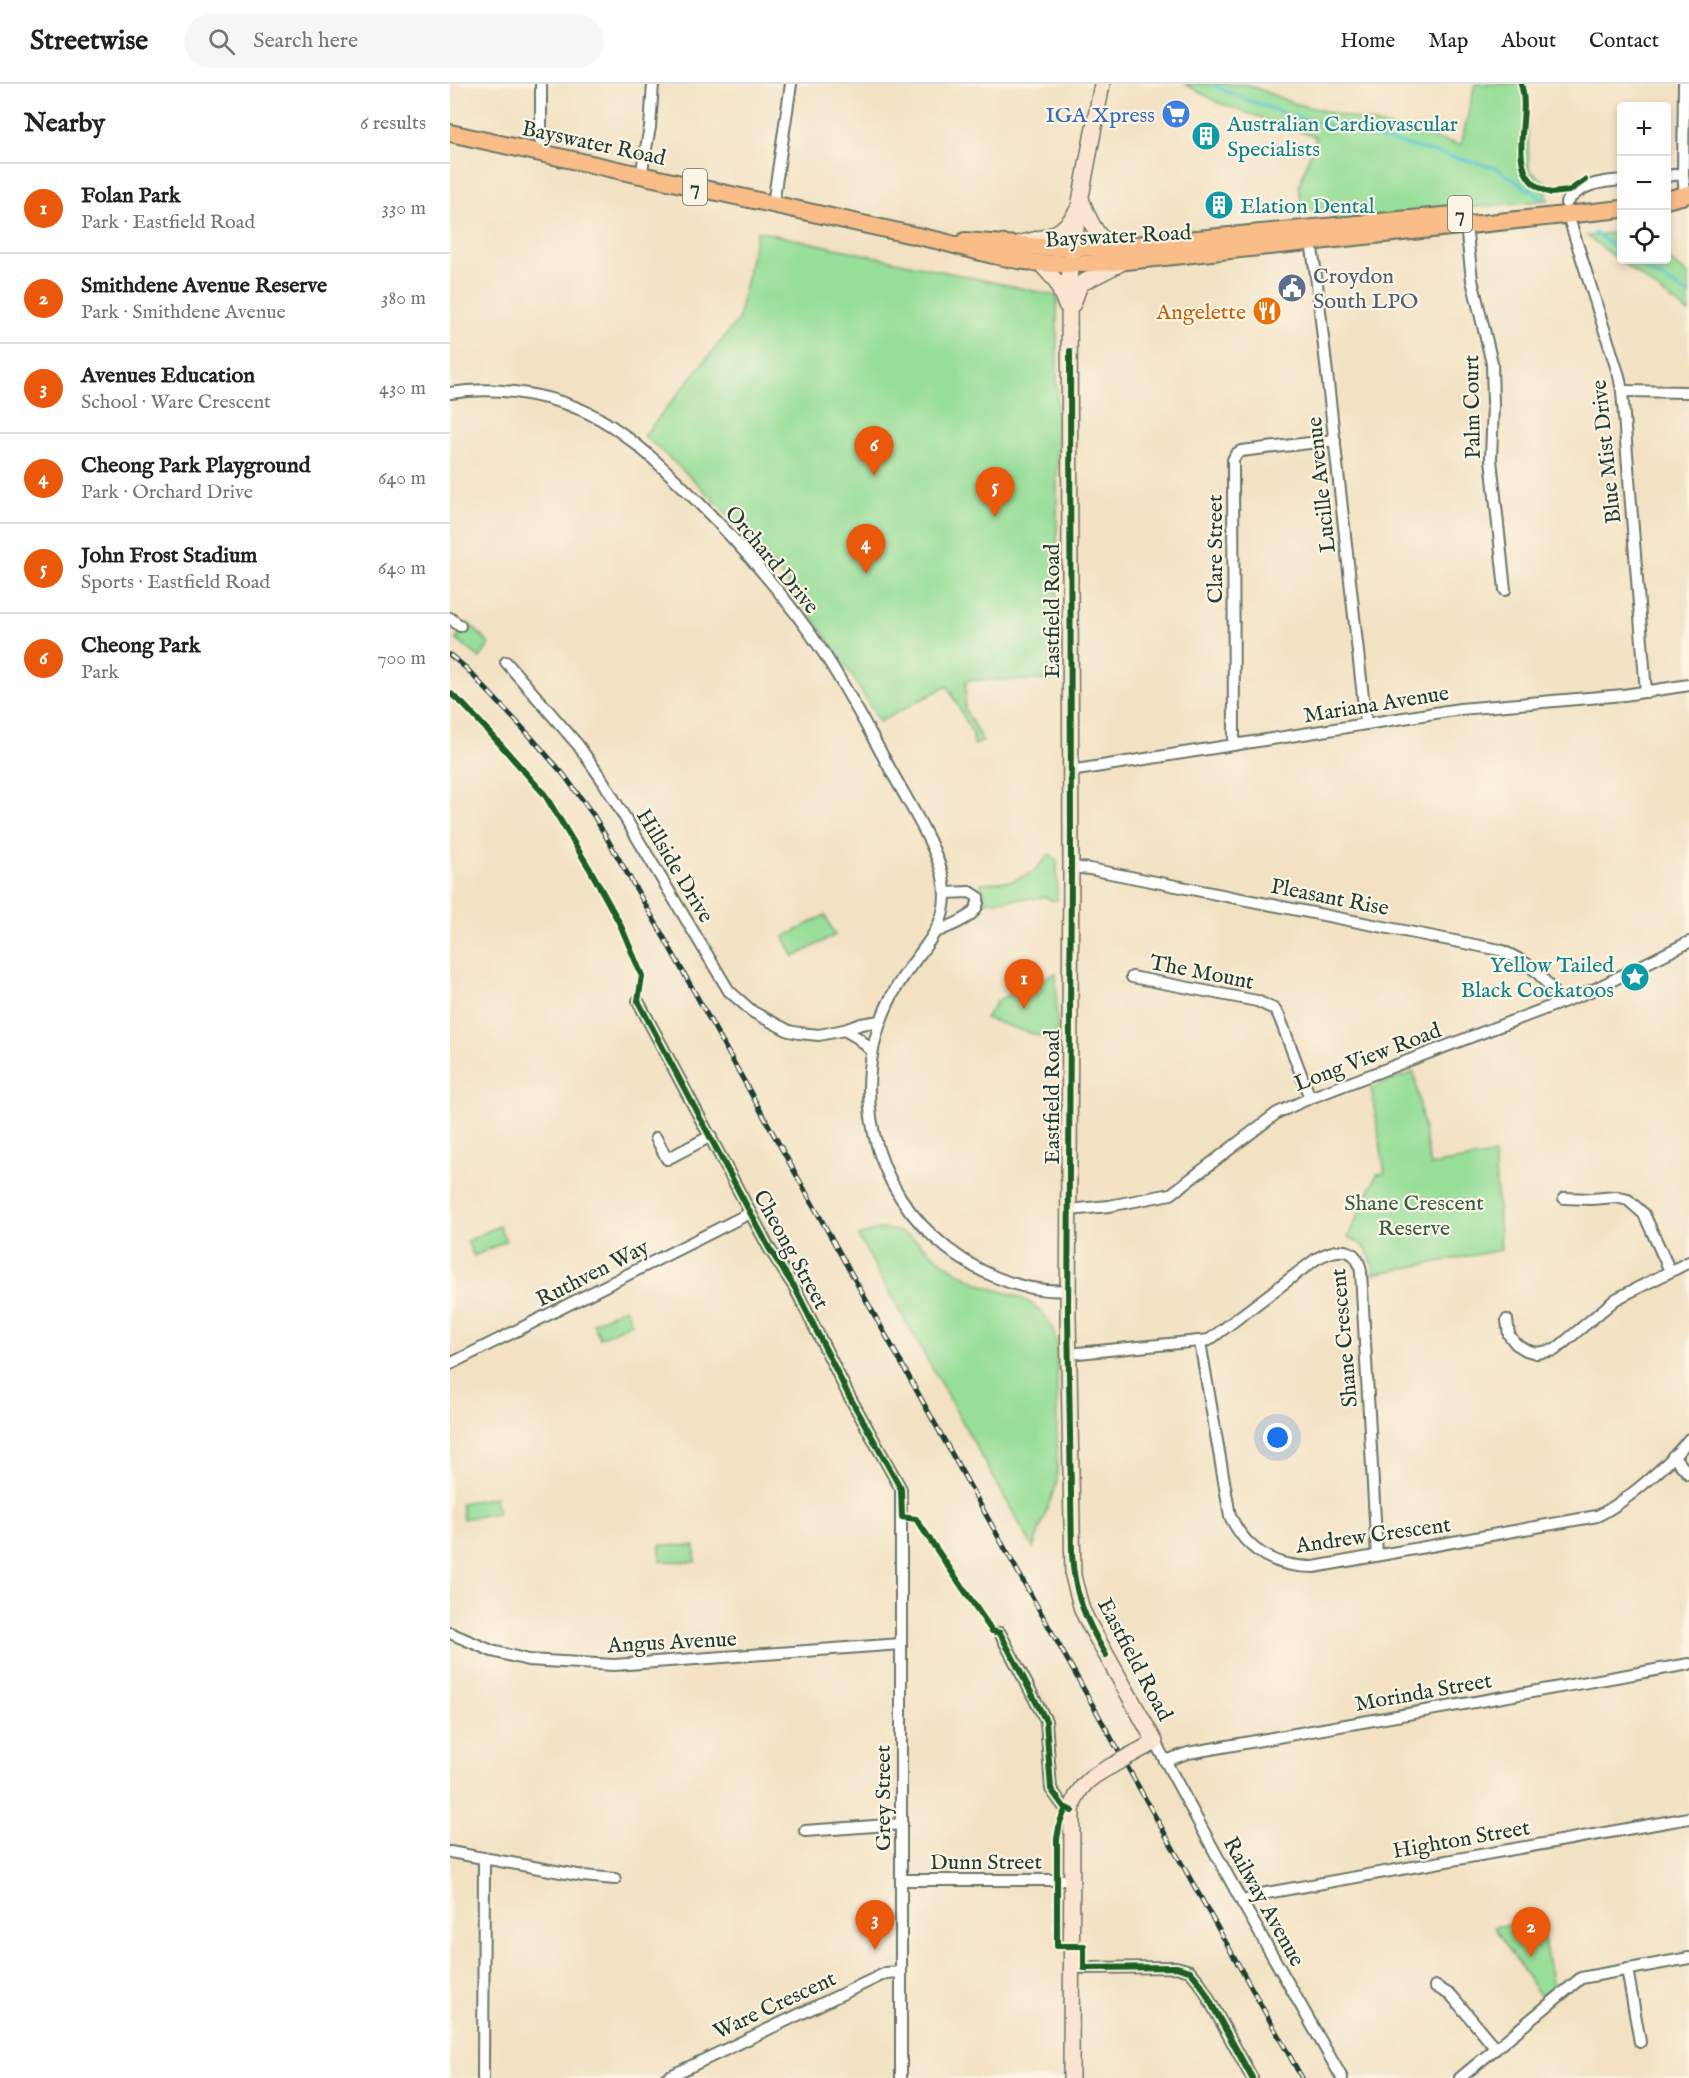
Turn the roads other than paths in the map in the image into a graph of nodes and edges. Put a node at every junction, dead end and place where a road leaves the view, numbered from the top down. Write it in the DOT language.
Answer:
graph roads {
  1 [pos="541,84"];
  2 [pos="652,84"];
  3 [pos="791,84"];
  4 [pos="1102,84"];
  5 [pos="1684,84"];
  6 [pos="450,133"];
  7 [pos="541,153"];
  8 [pos="1683,174"];
  9 [pos="641,175"];
  10 [pos="1671,175"];
  11 [pos="1617,181"];
  12 [pos="1671,193"];
  13 [pos="1687,195"];
  14 [pos="1617,198"];
  15 [pos="1671,199"];
  16 [pos="1080,203"];
  17 [pos="773,204"];
  18 [pos="1567,209"];
  19 [pos="1617,209"];
  20 [pos="1466,225"];
  21 [pos="1304,236"];
  22 [pos="940,241"];
  23 [pos="1014,244"];
  24 [pos="1112,247"];
  25 [pos="1072,256"];
  26 [pos="1126,261"];
  27 [pos="1040,263"];
  28 [pos="1070,316"];
  29 [pos="1622,391"];
  30 [pos="1689,392"];
  31 [pos="450,393"];
  32 [pos="1335,440"];
  33 [pos="1504,590"];
  34 [pos="450,618"];
  35 [pos="460,626"];
  36 [pos="506,662"];
  37 [pos="1689,686"];
  38 [pos="1646,692"];
  39 [pos="1366,724"];
  40 [pos="1234,744"];
  41 [pos="1070,771"];
  42 [pos="1071,867"];
  43 [pos="945,893"];
  44 [pos="936,932"];
  45 [pos="1689,942"];
  46 [pos="1132,977"];
  47 [pos="638,1001"];
  48 [pos="1560,1003"];
  49 [pos="880,1021"];
  50 [pos="844,1030"];
  51 [pos="872,1051"];
  52 [pos="1310,1098"];
  53 [pos="711,1136"];
  54 [pos="656,1138"];
  55 [pos="1564,1198"];
  56 [pos="1069,1210"];
  57 [pos="750,1213"];
  58 [pos="1689,1262"];
  59 [pos="1670,1271"];
  60 [pos="1068,1290"];
  61 [pos="1507,1320"];
  62 [pos="1200,1342"];
  63 [pos="1068,1354"];
  64 [pos="450,1364"];
  65 [pos="1689,1439"];
  66 [pos="1673,1456"];
  67 [pos="1689,1474"];
  68 [pos="902,1517"];
  69 [pos="1377,1555"];
  70 [pos="450,1633"];
  71 [pos="1000,1633"];
  72 [pos="901,1644"];
  73 [pos="1689,1664"];
  74 [pos="1155,1742"];
  75 [pos="1165,1761"];
  76 [pos="1072,1811"];
  77 [pos="1689,1818"];
  78 [pos="902,1824"];
  79 [pos="805,1831"];
  80 [pos="450,1852"];
  81 [pos="484,1858"];
  82 [pos="615,1879"];
  83 [pos="902,1880"];
  84 [pos="1071,1880"];
  85 [pos="1242,1902"];
  86 [pos="1689,1958"];
  87 [pos="1071,1968"];
  88 [pos="1628,1970"];
  89 [pos="901,1972"];
  90 [pos="1435,1986"];
  91 [pos="1640,2042"];
  92 [pos="1496,2049"];
  93 [pos="483,2078"];
  94 [pos="666,2078"];
  95 [pos="901,2078"];
  96 [pos="1071,2078"];
  97 [pos="1252,2078"];
  98 [pos="1342,2078"];
  99 [pos="1460,2078"];
  1 -- 7 [label="street"];
  2 -- 9 [label="street"];
  3 -- 17 [label="street"];
  4 -- 16 [label="main road, Eastfield Road"];
  5 -- 8 [label="street"];
  6 -- 7 [label="main road, Bayswater Road / 7"];
  7 -- 9 [label="main road, Bayswater Road / 7"];
  8 -- 10 [label="street"];
  8 -- 13 [label="street"];
  9 -- 17 [label="main road, Bayswater Road / 7"];
  11 -- 18 [label="street"];
  12 -- 13 [label="main road"];
  13 -- 15 [label="main road"];
  14 -- 18 [label="main road, Bayswater Road / 7"];
  16 -- 23 [label="main road"];
  16 -- 24 [label="main road"];
  16 -- 25 [label="main road, Eastfield Road"];
  17 -- 22 [label="main road, Bayswater Road / 7"];
  18 -- 19 [label="main road, Bayswater Road / 7"];
  18 -- 20 [label="main road, Bayswater Road / 7"];
  18 -- 21 [label="main road, Bayswater Road / 7"];
  18 -- 29 [label="street, Blue Mist Drive"];
  20 -- 21 [label="main road, Bayswater Road / 7"];
  20 -- 33 [label="street, Palm Court"];
  21 -- 24 [label="main road, Bayswater Road / 7"];
  21 -- 26 [label="main road, Bayswater Road / 7"];
  21 -- 32 [label="street, Lucille Avenue"];
  22 -- 23 [label="main road, Bayswater Road / 7"];
  22 -- 27 [label="main road, Bayswater Road / 7"];
  23 -- 25 [label="main road, Bayswater Road / 7"];
  24 -- 25 [label="main road, Bayswater Road / 7"];
  25 -- 26 [label="main road, Bayswater Road / 7"];
  25 -- 27 [label="main road, Bayswater Road / 7"];
  25 -- 28 [label="main road, Eastfield Road"];
  26 -- 28 [label="main road"];
  27 -- 28 [label="main road"];
  28 -- 41 [label="main road, Eastfield Road"];
  29 -- 30 [label="street"];
  29 -- 38 [label="street, Blue Mist Drive"];
  31 -- 43 [label="street, Orchard Drive"];
  32 -- 39 [label="street, Lucille Avenue"];
  32 -- 40 [label="street, Clare Street"];
  34 -- 35 [label="street"];
  36 -- 50 [label="street, Hillside Drive"];
  37 -- 38 [label="street, Mariana Avenue"];
  38 -- 39 [label="street, Mariana Avenue"];
  39 -- 40 [label="street, Mariana Avenue"];
  40 -- 41 [label="street, Mariana Avenue"];
  41 -- 42 [label="main road, Eastfield Road"];
  42 -- 48 [label="street, Pleasant Rise"];
  42 -- 56 [label="main road, Eastfield Road"];
  43 -- 44 [label="street"];
  43 -- 44 [label="street"];
  44 -- 49 [label="street"];
  45 -- 48 [label="street, Long View Road"];
  46 -- 52 [label="street, The Mount"];
  47 -- 53 [label="street, Cheong Street"];
  48 -- 52 [label="street, Long View Road"];
  49 -- 50 [label="street, Hillside Drive"];
  49 -- 51 [label="street"];
  50 -- 51 [label="street"];
  51 -- 60 [label="street"];
  52 -- 56 [label="street, Long View Road"];
  53 -- 54 [label="street"];
  53 -- 57 [label="street, Cheong Street"];
  55 -- 59 [label="street"];
  56 -- 60 [label="main road, Eastfield Road"];
  57 -- 64 [label="street, Ruthven Way"];
  57 -- 68 [label="street, Cheong Street"];
  58 -- 59 [label="street"];
  59 -- 61 [label="street"];
  60 -- 63 [label="main road, Eastfield Road"];
  62 -- 63 [label="street, Shane Crescent"];
  62 -- 69 [label="street, Andrew Crescent"];
  62 -- 69 [label="street, Shane Crescent"];
  63 -- 74 [label="main road, Eastfield Road"];
  65 -- 66 [label="street, Andrew Crescent"];
  66 -- 67 [label="street"];
  66 -- 69 [label="street, Andrew Crescent"];
  68 -- 72 [label="street, Grey Street"];
  70 -- 72 [label="street, Angus Avenue"];
  71 -- 76 [label="street"];
  72 -- 78 [label="street, Grey Street"];
  73 -- 75 [label="street, Morinda Street"];
  74 -- 75 [label="street, Railway Avenue"];
  74 -- 76 [label="main road, Eastfield Road, bridge"];
  75 -- 85 [label="street, Railway Avenue"];
  76 -- 84 [label="main road, Eastfield Road"];
  77 -- 85 [label="street, Highton Street"];
  78 -- 79 [label="street"];
  78 -- 83 [label="street, Grey Street"];
  80 -- 81 [label="street"];
  81 -- 82 [label="street"];
  81 -- 93 [label="street"];
  83 -- 84 [label="street, Dunn Street"];
  83 -- 89 [label="street, Grey Street"];
  84 -- 87 [label="main road, Eastfield Road"];
  85 -- 98 [label="street, Railway Avenue"];
  86 -- 88 [label="street"];
  87 -- 96 [label="main road, Eastfield Road"];
  87 -- 97 [label="street"];
  88 -- 91 [label="street"];
  88 -- 92 [label="street"];
  89 -- 94 [label="street, Ware Crescent"];
  89 -- 95 [label="street, Grey Street"];
  90 -- 92 [label="street"];
  92 -- 99 [label="street"];
}
